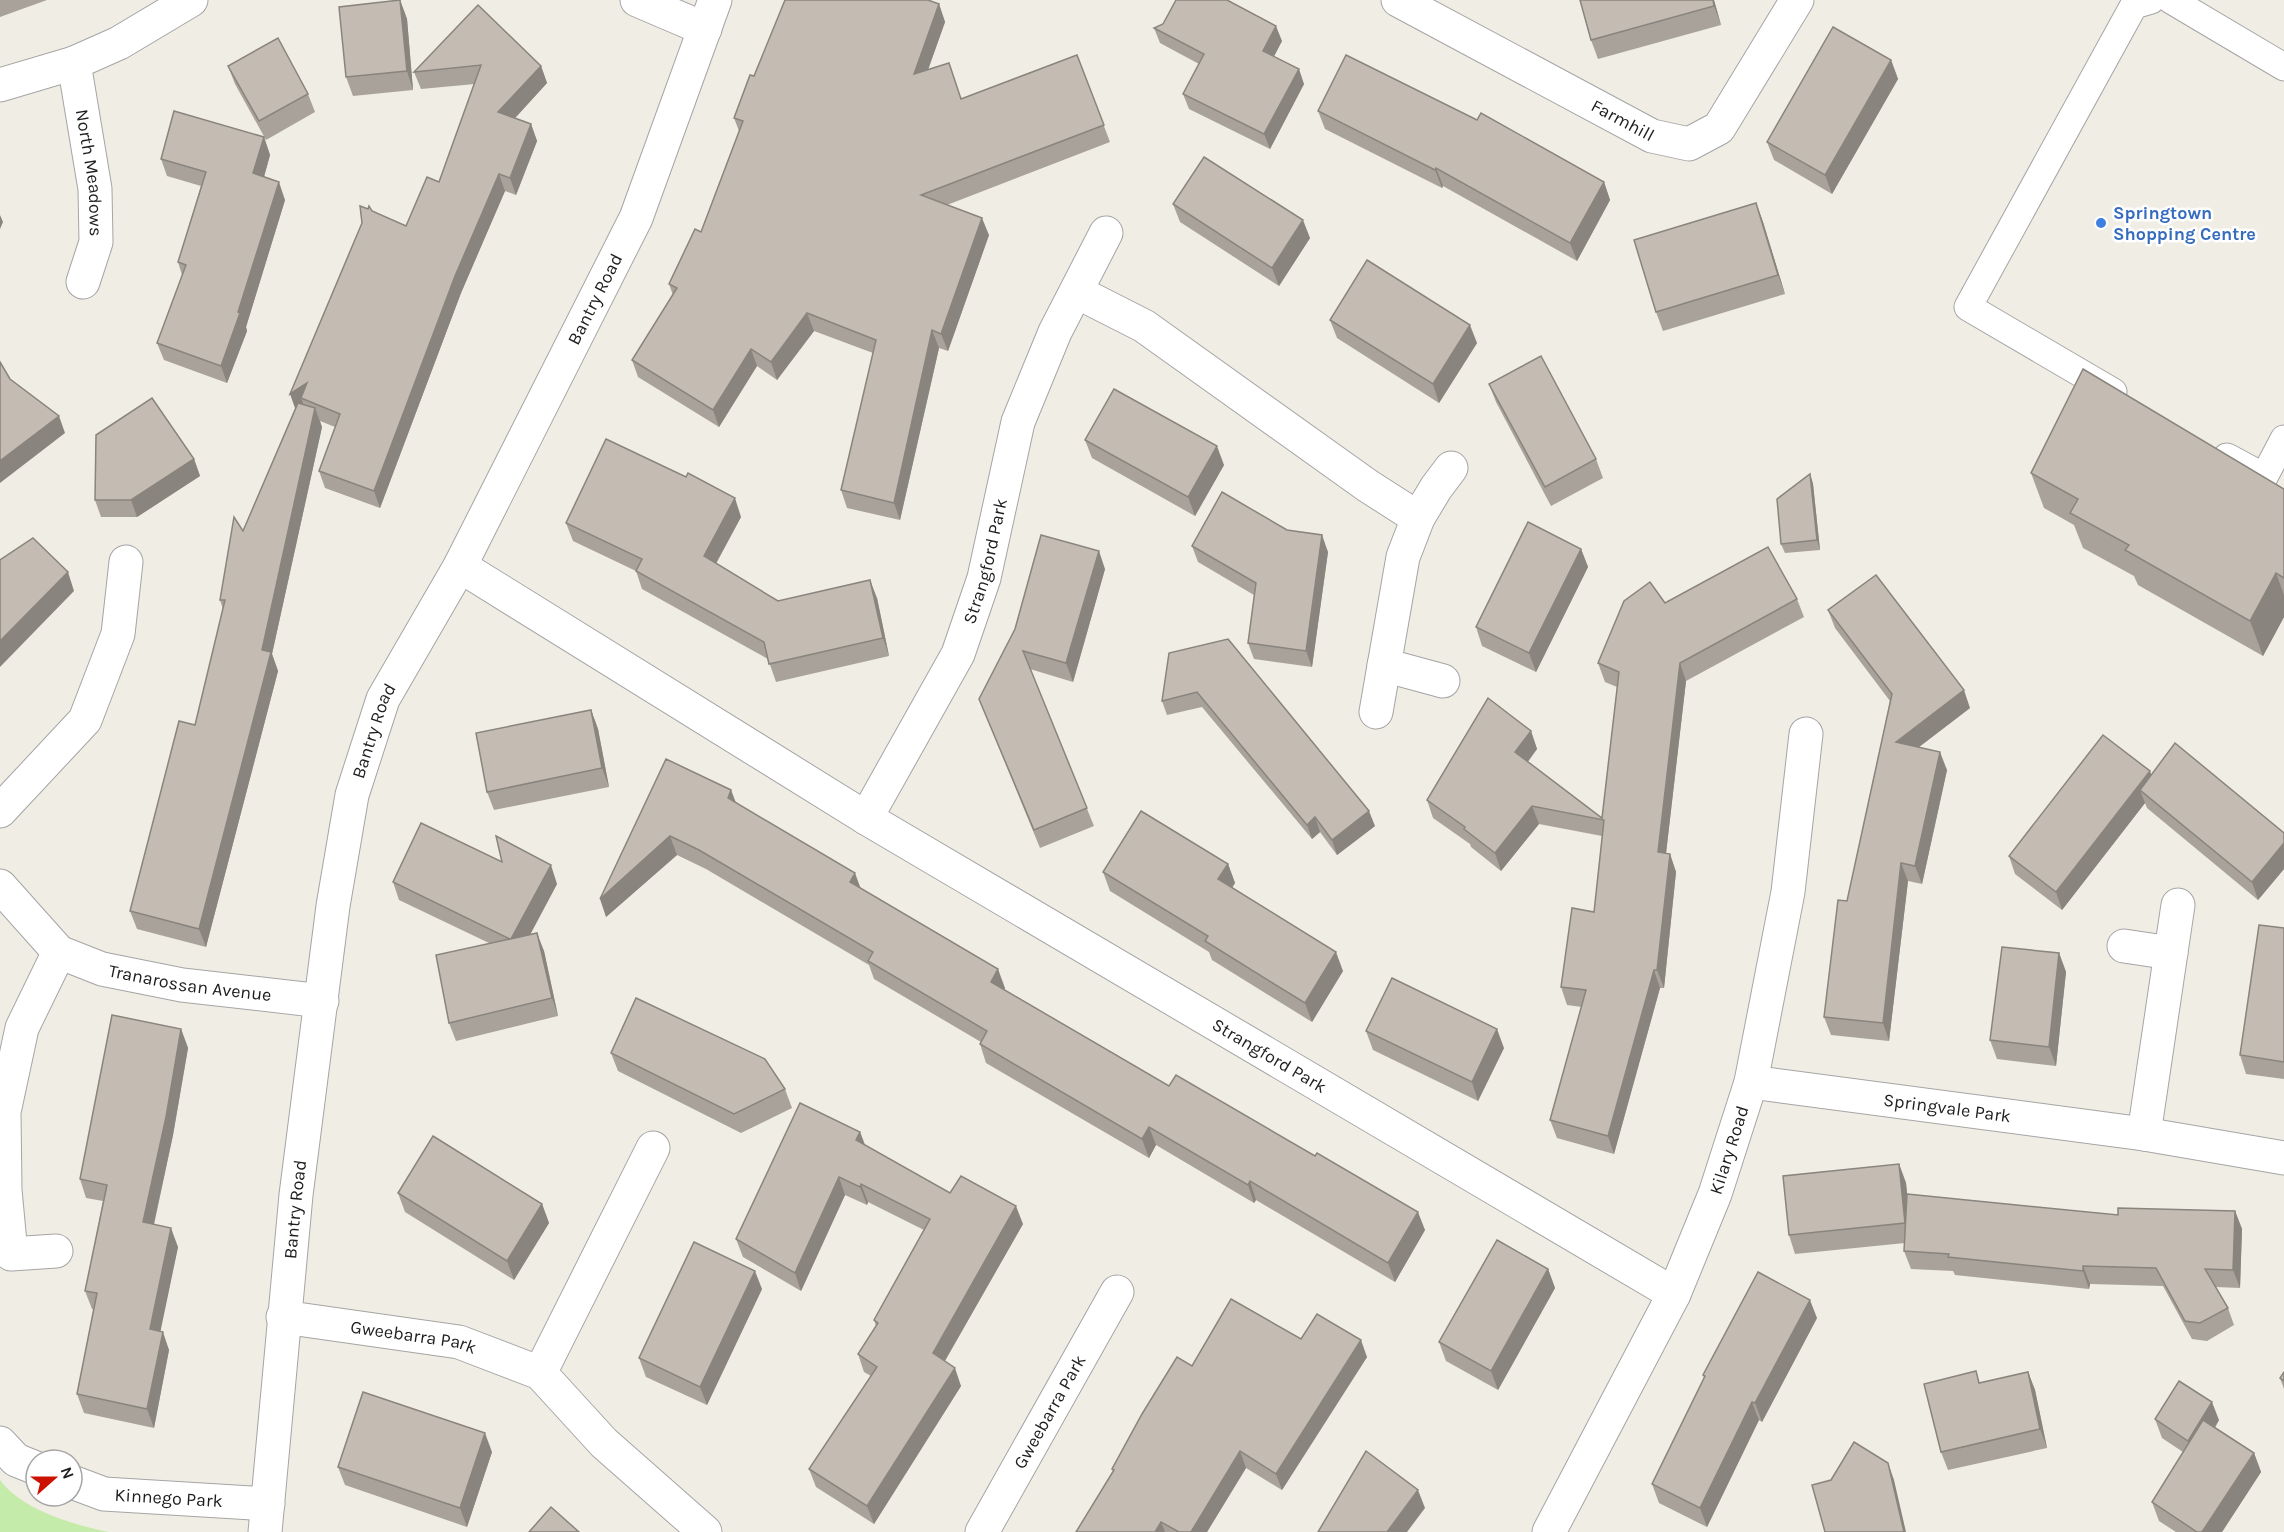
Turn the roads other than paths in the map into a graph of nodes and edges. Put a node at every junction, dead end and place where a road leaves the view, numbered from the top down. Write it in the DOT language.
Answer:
graph roads {
  1 [pos="191,0"];
  2 [pos="637,0"];
  3 [pos="1398,0"];
  4 [pos="1797,0"];
  5 [pos="2151,0"];
  6 [pos="2171,0"];
  7 [pos="710,14"];
  8 [pos="74,63"];
  9 [pos="2284,67"];
  10 [pos="0,85"];
  11 [pos="1106,233"];
  12 [pos="83,282"];
  13 [pos="1077,292"];
  14 [pos="2139,408"];
  15 [pos="2284,439"];
  16 [pos="2201,443"];
  17 [pos="1451,468"];
  18 [pos="1418,518"];
  19 [pos="126,562"];
  20 [pos="460,566"];
  21 [pos="1384,665"];
  22 [pos="1443,681"];
  23 [pos="1376,712"];
  24 [pos="1806,734"];
  25 [pos="0,811"];
  26 [pos="866,818"];
  27 [pos="0,886"];
  28 [pos="2178,905"];
  29 [pos="2124,946"];
  30 [pos="59,952"];
  31 [pos="2171,953"];
  32 [pos="322,1001"];
  33 [pos="1752,1082"];
  34 [pos="2145,1134"];
  35 [pos="653,1148"];
  36 [pos="2284,1158"];
  37 [pos="56,1251"];
  38 [pos="1117,1292"];
  39 [pos="1674,1294"];
  40 [pos="283,1317"];
  41 [pos="540,1373"];
  42 [pos="0,1443"];
  43 [pos="24,1463"];
  44 [pos="84,1486"];
  45 [pos="266,1518"];
  46 [pos="705,1532"];
  47 [pos="982,1532"];
  48 [pos="1549,1532"];
  1 -- 8 [label="street"];
  2 -- 7 [label="street"];
  3 -- 4 [label="street, Farmhill"];
  5 -- 14 [label="lane"];
  6 -- 9 [label="lane"];
  7 -- 20 [label="street, Bantry Road"];
  8 -- 10 [label="street"];
  8 -- 12 [label="street, North Meadows"];
  11 -- 13 [label="street, Strangford Park"];
  13 -- 18 [label="street"];
  13 -- 26 [label="street, Strangford Park"];
  15 -- 16 [label="lane"];
  17 -- 18 [label="street"];
  18 -- 21 [label="street"];
  19 -- 25 [label="street"];
  20 -- 26 [label="street, Strangford Park"];
  20 -- 32 [label="street, Bantry Road"];
  21 -- 22 [label="street"];
  21 -- 23 [label="street"];
  24 -- 33 [label="street, Kilary Road"];
  26 -- 39 [label="street, Strangford Park"];
  27 -- 30 [label="street, Tranarossan Avenue"];
  28 -- 31 [label="street"];
  29 -- 31 [label="street"];
  30 -- 32 [label="street, Tranarossan Avenue"];
  30 -- 37 [label="street"];
  31 -- 34 [label="street"];
  32 -- 40 [label="street, Bantry Road"];
  33 -- 34 [label="street, Springvale Park"];
  33 -- 39 [label="street, Kilary Road"];
  34 -- 36 [label="street, Springvale Park"];
  35 -- 41 [label="street"];
  38 -- 47 [label="street, Gweebarra Park"];
  39 -- 48 [label="street, Kilary Road"];
  40 -- 41 [label="street, Gweebarra Park"];
  40 -- 45 [label="street, Bantry Road"];
  41 -- 46 [label="street, Gweebarra Park"];
  42 -- 43 [label="street"];
  44 -- 45 [label="street, Kinnego Park"];
}
